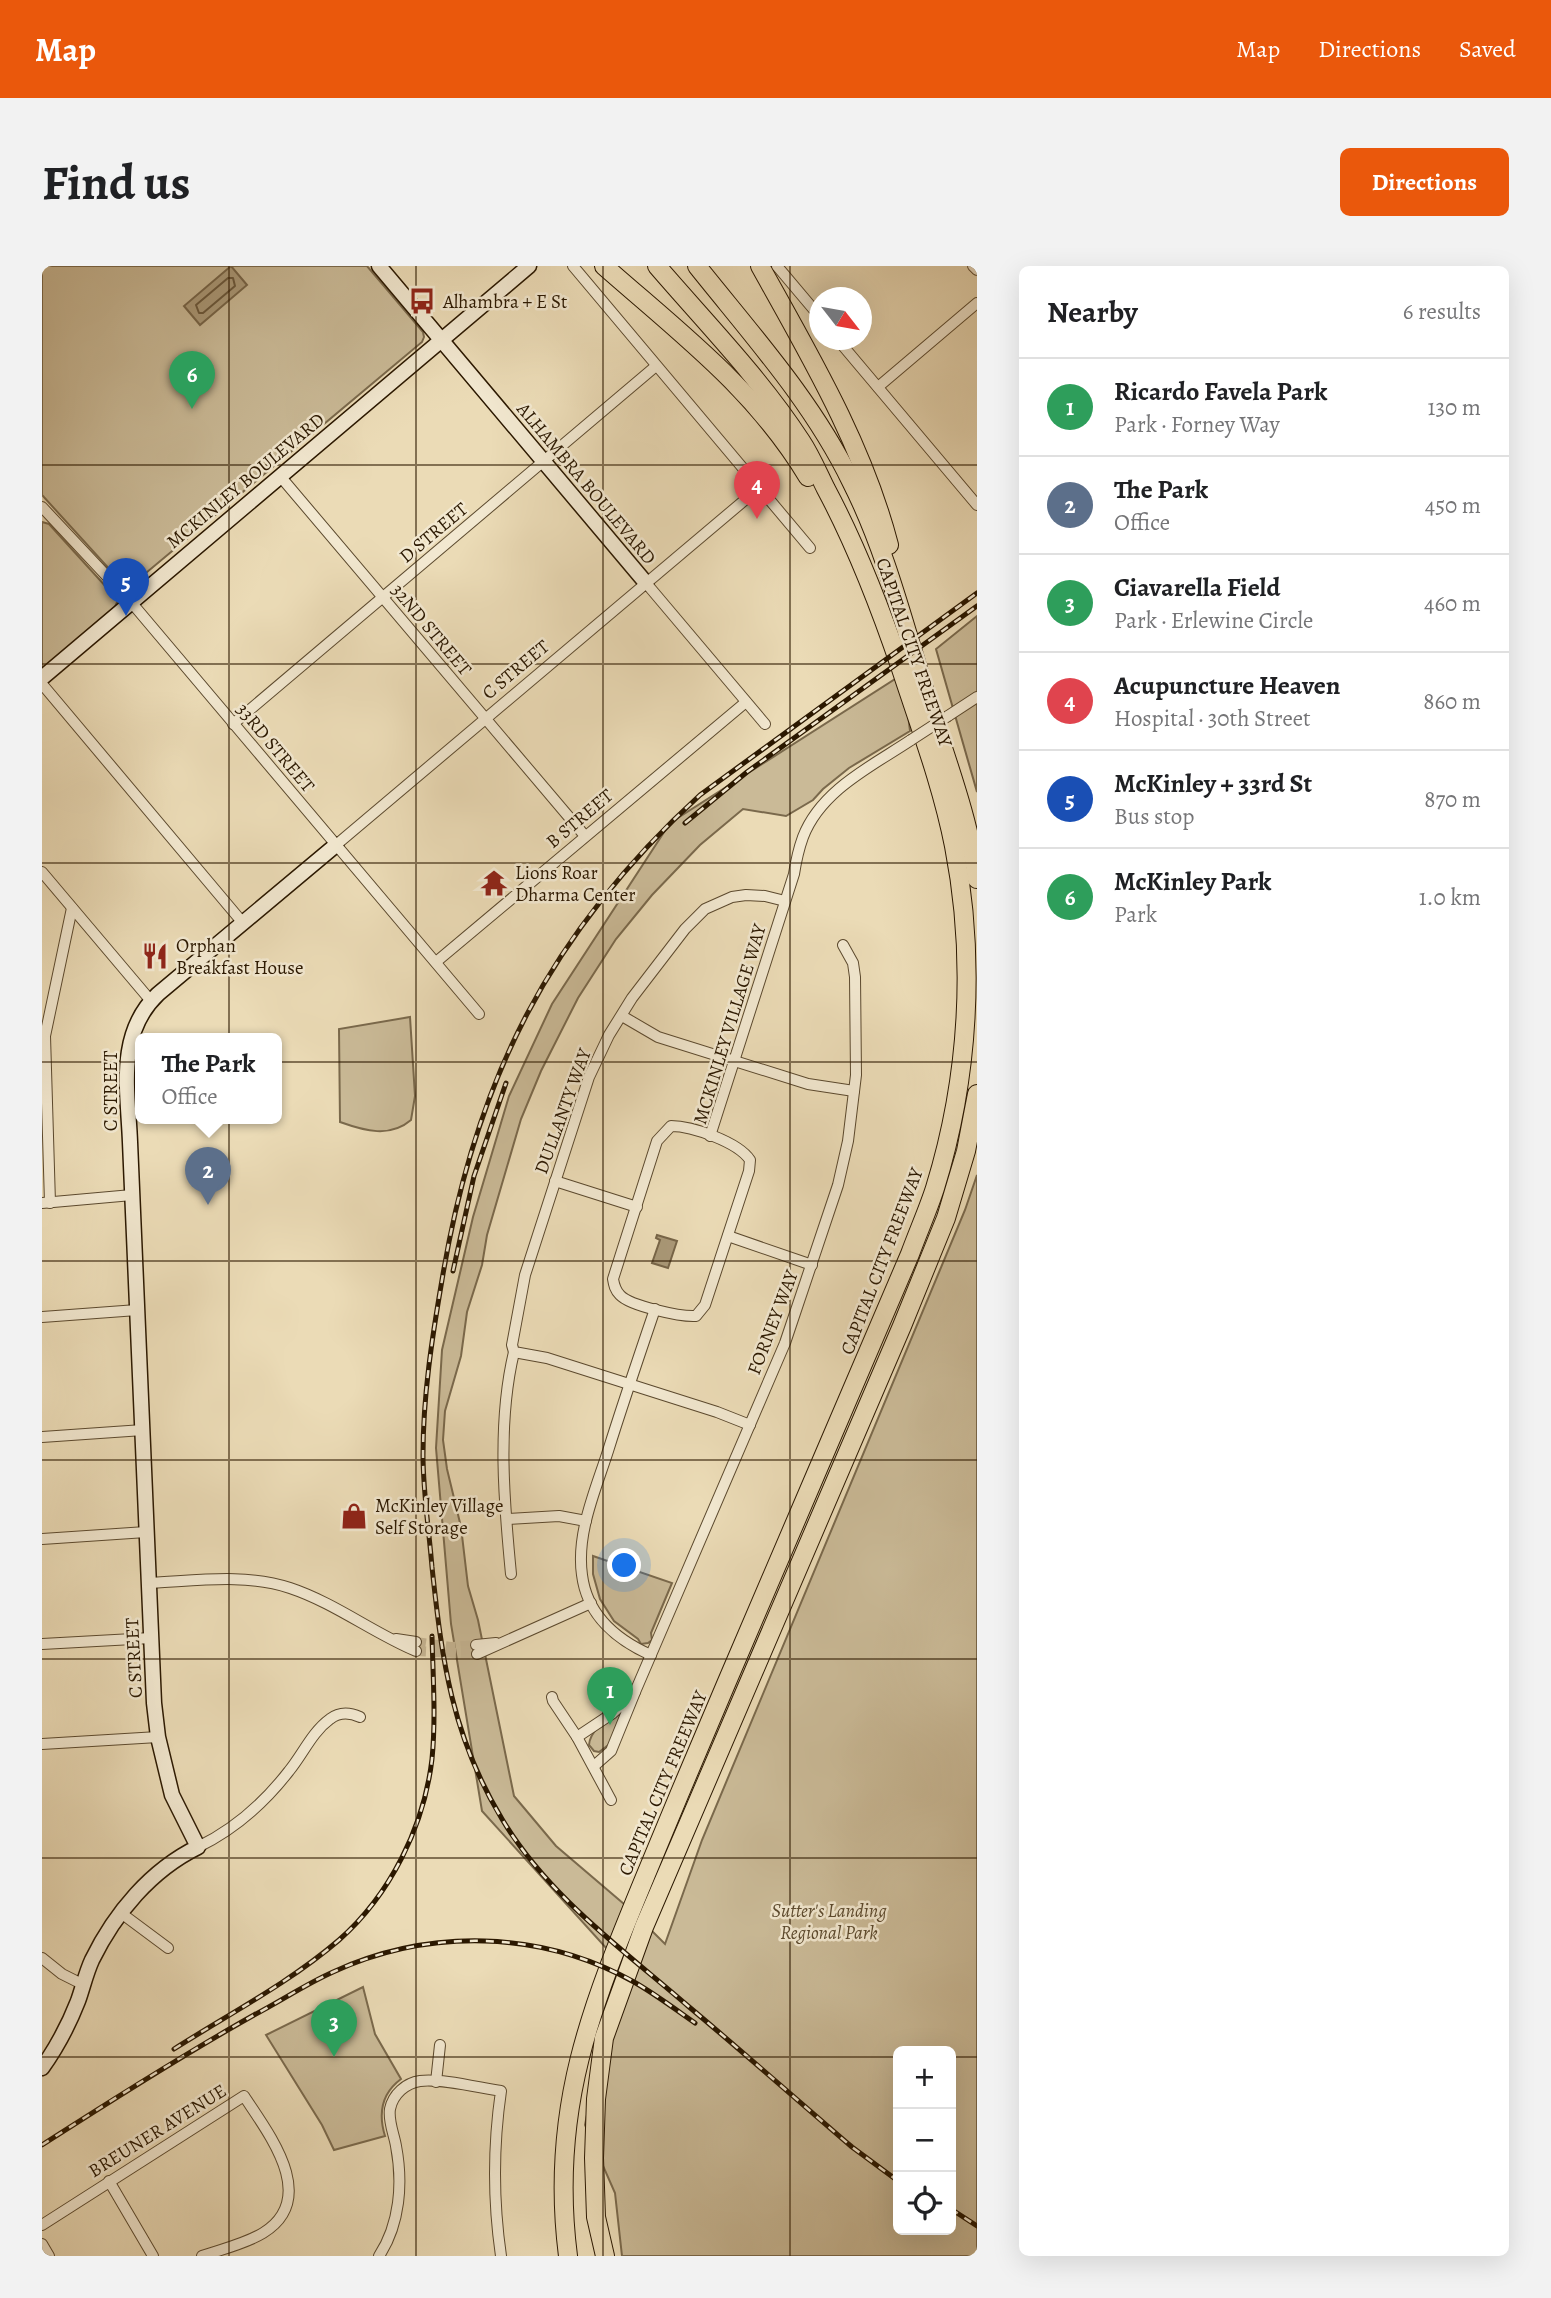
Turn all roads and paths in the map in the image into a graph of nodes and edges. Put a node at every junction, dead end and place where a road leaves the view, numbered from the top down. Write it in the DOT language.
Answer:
graph roads {
  1 [pos="379,266"];
  2 [pos="530,266"];
  3 [pos="573,266"];
  4 [pos="604,266"];
  5 [pos="657,266"];
  6 [pos="698,266"];
  7 [pos="760,266"];
  8 [pos="777,266"];
  9 [pos="973,266"];
  10 [pos="977,270"];
  11 [pos="977,303"];
  12 [pos="809,304"];
  13 [pos="441,340"];
  14 [pos="847,350"];
  15 [pos="656,366"];
  16 [pos="878,387"];
  17 [pos="544,461"];
  18 [pos="280,476"];
  19 [pos="759,488"];
  20 [pos="977,505"];
  21 [pos="43,510"];
  22 [pos="810,548"];
  23 [pos="646,583"];
  24 [pos="896,591"];
  25 [pos="383,597"];
  26 [pos="131,602"];
  27 [pos="890,636"];
  28 [pos="42,678"];
  29 [pos="42,684"];
  30 [pos="977,697"];
  31 [pos="746,702"];
  32 [pos="485,719"];
  33 [pos="233,724"];
  34 [pos="765,724"];
  35 [pos="585,836"];
  36 [pos="336,845"];
  37 [pos="42,872"];
  38 [pos="977,879"];
  39 [pos="785,901"];
  40 [pos="72,908"];
  41 [pos="243,923"];
  42 [pos="843,945"];
  43 [pos="436,962"];
  44 [pos="151,1001"];
  45 [pos="479,1014"];
  46 [pos="622,1016"];
  47 [pos="734,1060"];
  48 [pos="854,1091"];
  49 [pos="977,1094"];
  50 [pos="710,1136"];
  51 [pos="555,1181"];
  52 [pos="132,1195"];
  53 [pos="46,1203"];
  54 [pos="637,1207"];
  55 [pos="728,1236"];
  56 [pos="812,1265"];
  57 [pos="655,1309"];
  58 [pos="137,1310"];
  59 [pos="42,1317"];
  60 [pos="514,1352"];
  61 [pos="630,1383"];
  62 [pos="750,1425"];
  63 [pos="143,1430"];
  64 [pos="42,1437"];
  65 [pos="507,1519"];
  66 [pos="586,1521"];
  67 [pos="146,1532"];
  68 [pos="42,1539"];
  69 [pos="511,1574"];
  70 [pos="149,1583"];
  71 [pos="591,1603"];
  72 [pos="151,1638"];
  73 [pos="42,1644"];
  74 [pos="416,1647"];
  75 [pos="477,1650"];
  76 [pos="651,1655"];
  77 [pos="635,1692"];
  78 [pos="552,1697"];
  79 [pos="360,1717"];
  80 [pos="158,1737"];
  81 [pos="577,1737"];
  82 [pos="42,1744"];
  83 [pos="594,1766"];
  84 [pos="611,1800"];
  85 [pos="198,1847"];
  86 [pos="121,1913"];
  87 [pos="168,1948"];
  88 [pos="42,1958"];
  89 [pos="83,1985"];
  90 [pos="440,2045"];
  91 [pos="42,2068"];
  92 [pos="436,2082"];
  93 [pos="108,2181"];
  94 [pos="42,2225"];
  95 [pos="42,2244"];
  96 [pos="49,2256"];
  97 [pos="153,2256"];
  98 [pos="202,2256"];
  99 [pos="379,2256"];
  100 [pos="501,2256"];
  101 [pos="568,2256"];
  102 [pos="605,2256"];
  1 -- 13 [label="street, ALHAMBRA BOULEVARD"];
  2 -- 13 [label="street, MCKINLEY BOULEVARD"];
  3 -- 15 [label="street"];
  4 -- 27 [label="highway"];
  5 -- 27 [label="highway, CAPITAL CITY FREEWAY"];
  6 -- 24 [label="highway, CAPITAL CITY FREEWAY"];
  7 -- 24 [label="highway"];
  8 -- 12 [label="street"];
  9 -- 10 [label="street"];
  11 -- 16 [label="street"];
  13 -- 17 [label="street, ALHAMBRA BOULEVARD"];
  13 -- 18 [label="street, MCKINLEY BOULEVARD"];
  14 -- 16 [label="street"];
  15 -- 17 [label="street, D STREET"];
  15 -- 19 [label="street"];
  16 -- 20 [label="street"];
  17 -- 23 [label="street, ALHAMBRA BOULEVARD"];
  17 -- 25 [label="street, D STREET"];
  18 -- 25 [label="street, 32ND STREET"];
  18 -- 26 [label="street, MCKINLEY BOULEVARD"];
  19 -- 22 [label="street"];
  19 -- 23 [label="street, C STREET"];
  21 -- 26 [label="street, 33RD STREET"];
  23 -- 31 [label="street, ALHAMBRA BOULEVARD"];
  23 -- 32 [label="street, C STREET"];
  24 -- 38 [label="highway, CAPITAL CITY FREEWAY"];
  25 -- 32 [label="street, 32ND STREET"];
  25 -- 33 [label="street, D STREET"];
  26 -- 28 [label="street, MCKINLEY BOULEVARD"];
  26 -- 33 [label="street, 33RD STREET"];
  27 -- 101 [label="highway, CAPITAL CITY FREEWAY"];
  29 -- 41 [label="street"];
  30 -- 39 [label="street, MCKINLEY VILLAGE WAY, bridge"];
  31 -- 34 [label="street, ALHAMBRA BOULEVARD"];
  31 -- 35 [label="street, B STREET"];
  32 -- 35 [label="street, 32ND STREET"];
  32 -- 36 [label="street, C STREET"];
  33 -- 36 [label="street, 33RD STREET"];
  35 -- 43 [label="street, B STREET"];
  36 -- 41 [label="street, C STREET"];
  36 -- 43 [label="street, 33RD STREET"];
  37 -- 40 [label="street"];
  39 -- 46 [label="street, DULLANTY WAY"];
  39 -- 47 [label="street, MCKINLEY VILLAGE WAY"];
  40 -- 44 [label="street"];
  40 -- 53 [label="street"];
  41 -- 44 [label="street, C STREET"];
  42 -- 48 [label="street, FORNEY WAY"];
  43 -- 45 [label="street, 33RD STREET"];
  44 -- 52 [label="street, C STREET"];
  46 -- 47 [label="street"];
  46 -- 51 [label="street, DULLANTY WAY"];
  47 -- 48 [label="street"];
  47 -- 50 [label="street, MCKINLEY VILLAGE WAY"];
  48 -- 56 [label="street, FORNEY WAY"];
  49 -- 102 [label="highway, CAPITAL CITY FREEWAY"];
  50 -- 54 [label="street"];
  50 -- 55 [label="street, MCKINLEY VILLAGE WAY"];
  51 -- 54 [label="street"];
  51 -- 60 [label="street, DULLANTY WAY"];
  52 -- 53 [label="street"];
  52 -- 58 [label="street, C STREET"];
  54 -- 57 [label="street"];
  55 -- 56 [label="street"];
  55 -- 57 [label="street, MCKINLEY VILLAGE WAY"];
  56 -- 62 [label="street, FORNEY WAY"];
  57 -- 61 [label="street"];
  58 -- 59 [label="street"];
  58 -- 63 [label="street, C STREET"];
  60 -- 61 [label="street"];
  60 -- 65 [label="street, DULLANTY WAY"];
  61 -- 62 [label="street"];
  61 -- 66 [label="street"];
  62 -- 76 [label="street, FORNEY WAY"];
  63 -- 64 [label="street"];
  63 -- 67 [label="street, C STREET"];
  65 -- 66 [label="street"];
  65 -- 69 [label="street, DULLANTY WAY"];
  66 -- 71 [label="street"];
  67 -- 68 [label="street"];
  67 -- 70 [label="street, C STREET"];
  70 -- 72 [label="street, C STREET"];
  70 -- 74 [label="street"];
  71 -- 75 [label="street"];
  71 -- 76 [label="street"];
  72 -- 73 [label="street"];
  72 -- 80 [label="street, C STREET"];
  76 -- 77 [label="street, FORNEY WAY"];
  77 -- 81 [label="street, FORNEY WAY"];
  77 -- 83 [label="street, FORNEY WAY"];
  78 -- 81 [label="street"];
  79 -- 85 [label="street"];
  80 -- 82 [label="street"];
  80 -- 85 [label="street, C STREET"];
  81 -- 83 [label="street"];
  83 -- 84 [label="street"];
  85 -- 86 [label="street"];
  86 -- 87 [label="street"];
  86 -- 89 [label="street"];
  88 -- 89 [label="street"];
  89 -- 91 [label="street"];
  90 -- 92 [label="street"];
  92 -- 99 [label="street"];
  92 -- 100 [label="street"];
  93 -- 94 [label="street, BREUNER AVENUE"];
  93 -- 97 [label="street"];
  93 -- 98 [label="street, BREUNER AVENUE"];
  95 -- 96 [label="street"];
}
